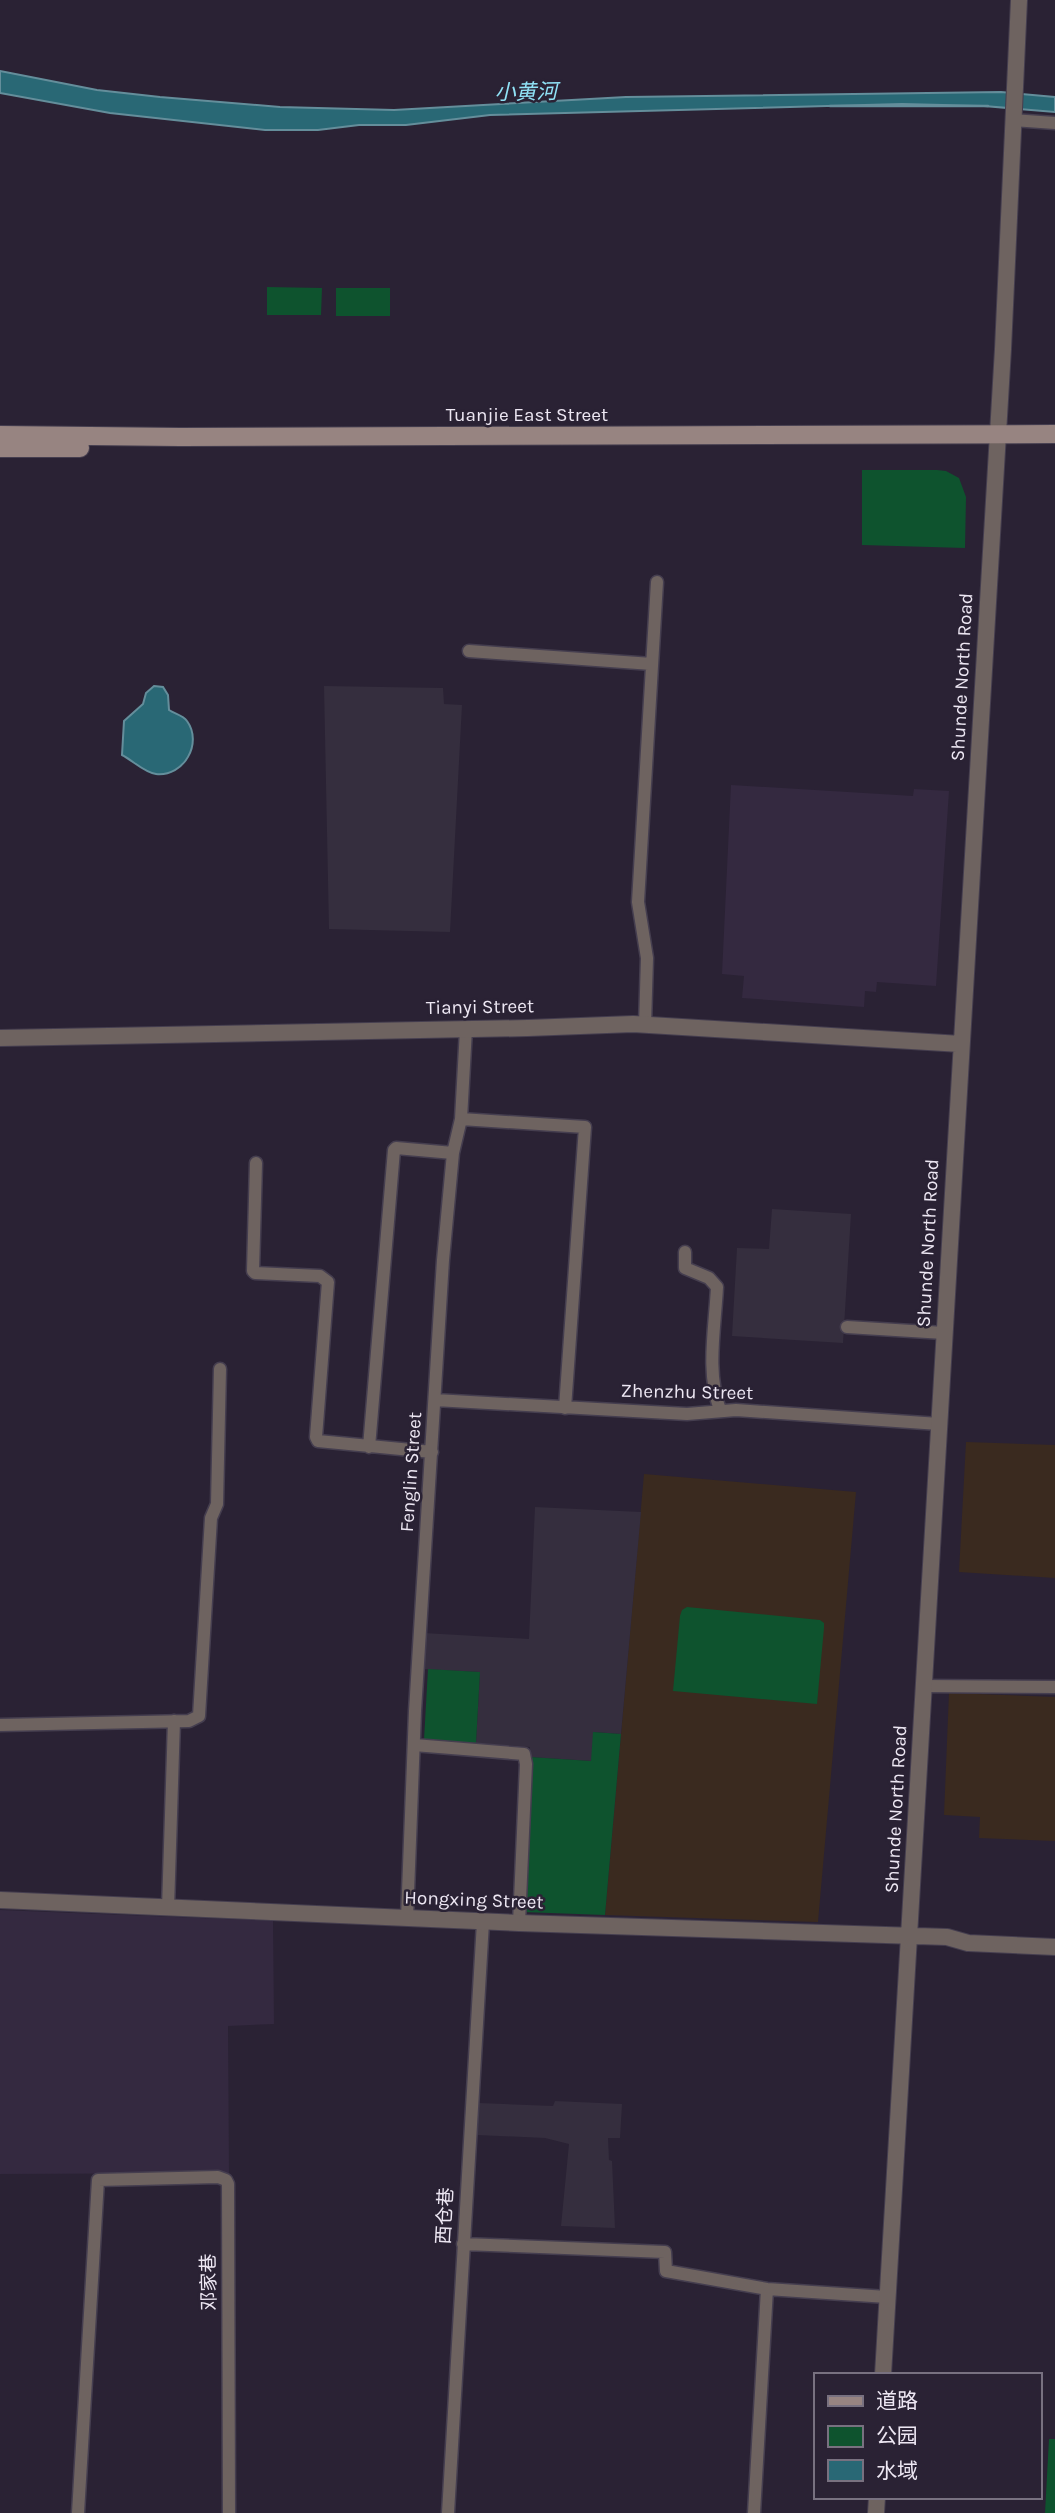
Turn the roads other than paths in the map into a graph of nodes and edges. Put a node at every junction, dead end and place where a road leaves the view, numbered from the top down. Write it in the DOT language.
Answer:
graph roads {
  1 [pos="1019,0"];
  2 [pos="1013,117"];
  3 [pos="1055,122"];
  4 [pos="0,435"];
  5 [pos="1055,435"];
  6 [pos="997,440"];
  7 [pos="1055,446"];
  8 [pos="0,448"];
  9 [pos="657,582"];
  10 [pos="469,651"];
  11 [pos="652,664"];
  12 [pos="645,1024"];
  13 [pos="466,1029"];
  14 [pos="0,1038"];
  15 [pos="961,1044"];
  16 [pos="461,1119"];
  17 [pos="453,1153"];
  18 [pos="256,1163"];
  19 [pos="685,1252"];
  20 [pos="847,1327"];
  21 [pos="944,1333"];
  22 [pos="220,1369"];
  23 [pos="435,1400"];
  24 [pos="565,1408"];
  25 [pos="720,1410"];
  26 [pos="939,1424"];
  27 [pos="369,1447"];
  28 [pos="432,1452"];
  29 [pos="924,1686"];
  30 [pos="1055,1687"];
  31 [pos="174,1721"];
  32 [pos="0,1725"];
  33 [pos="414,1745"];
  34 [pos="0,1900"];
  35 [pos="168,1908"];
  36 [pos="407,1918"];
  37 [pos="483,1922"];
  38 [pos="519,1923"];
  39 [pos="909,1936"];
  40 [pos="1055,1936"];
  41 [pos="947,1937"];
  42 [pos="1055,1947"];
  43 [pos="463,2244"];
  44 [pos="766,2289"];
  45 [pos="887,2297"];
  46 [pos="883,2373"];
  47 [pos="78,2513"];
  48 [pos="229,2513"];
  49 [pos="448,2513"];
  50 [pos="754,2513"];
  1 -- 2 [label="street, Shunde North Road"];
  2 -- 3 [label="street"];
  2 -- 6 [label="street, Shunde North Road"];
  4 -- 6 [label="main road, Tuanjie East Street"];
  5 -- 6 [label="main road, Tuanjie East Street"];
  6 -- 7 [label="main road, Tuanjie East Street"];
  6 -- 8 [label="main road, Tuanjie East Street"];
  6 -- 15 [label="street, Shunde North Road"];
  9 -- 11 [label="street"];
  10 -- 11 [label="street"];
  11 -- 12 [label="street"];
  12 -- 13 [label="street, Tianyi Street"];
  12 -- 15 [label="street, Tianyi Street"];
  13 -- 14 [label="street, Tianyi Street"];
  13 -- 16 [label="street, Fenglin Street"];
  15 -- 21 [label="street, Shunde North Road"];
  16 -- 17 [label="street, Fenglin Street"];
  16 -- 24 [label="street"];
  17 -- 23 [label="street, Fenglin Street"];
  17 -- 27 [label="street"];
  18 -- 27 [label="street"];
  19 -- 25 [label="street"];
  20 -- 21 [label="street"];
  21 -- 26 [label="street, Shunde North Road"];
  22 -- 31 [label="street"];
  23 -- 24 [label="street, Zhenzhu Street"];
  23 -- 28 [label="street, Fenglin Street"];
  24 -- 25 [label="street, Zhenzhu Street"];
  25 -- 26 [label="street, Zhenzhu Street"];
  26 -- 29 [label="street, Shunde North Road"];
  27 -- 28 [label="street"];
  28 -- 33 [label="street, Fenglin Street"];
  29 -- 30 [label="street"];
  29 -- 39 [label="street, Shunde North Road"];
  31 -- 32 [label="street"];
  31 -- 35 [label="street"];
  33 -- 36 [label="street, Fenglin Street"];
  33 -- 38 [label="street"];
  34 -- 35 [label="street, Hongxing Street"];
  35 -- 36 [label="street, Hongxing Street"];
  36 -- 37 [label="street, Hongxing Street"];
  37 -- 38 [label="street, Hongxing Street"];
  37 -- 43 [label="street, 西仓巷"];
  38 -- 39 [label="street, Hongxing Street"];
  39 -- 41 [label="street, Hongxing Street"];
  39 -- 45 [label="street, Shunde North Road"];
  40 -- 41 [label="street, Hongxing Street"];
  41 -- 42 [label="street, Hongxing Street"];
  43 -- 44 [label="street"];
  43 -- 49 [label="street, 西仓巷"];
  44 -- 45 [label="street"];
  44 -- 50 [label="street"];
  45 -- 46 [label="street, Shunde North Road"];
  47 -- 48 [label="street, 邓家巷"];
}
